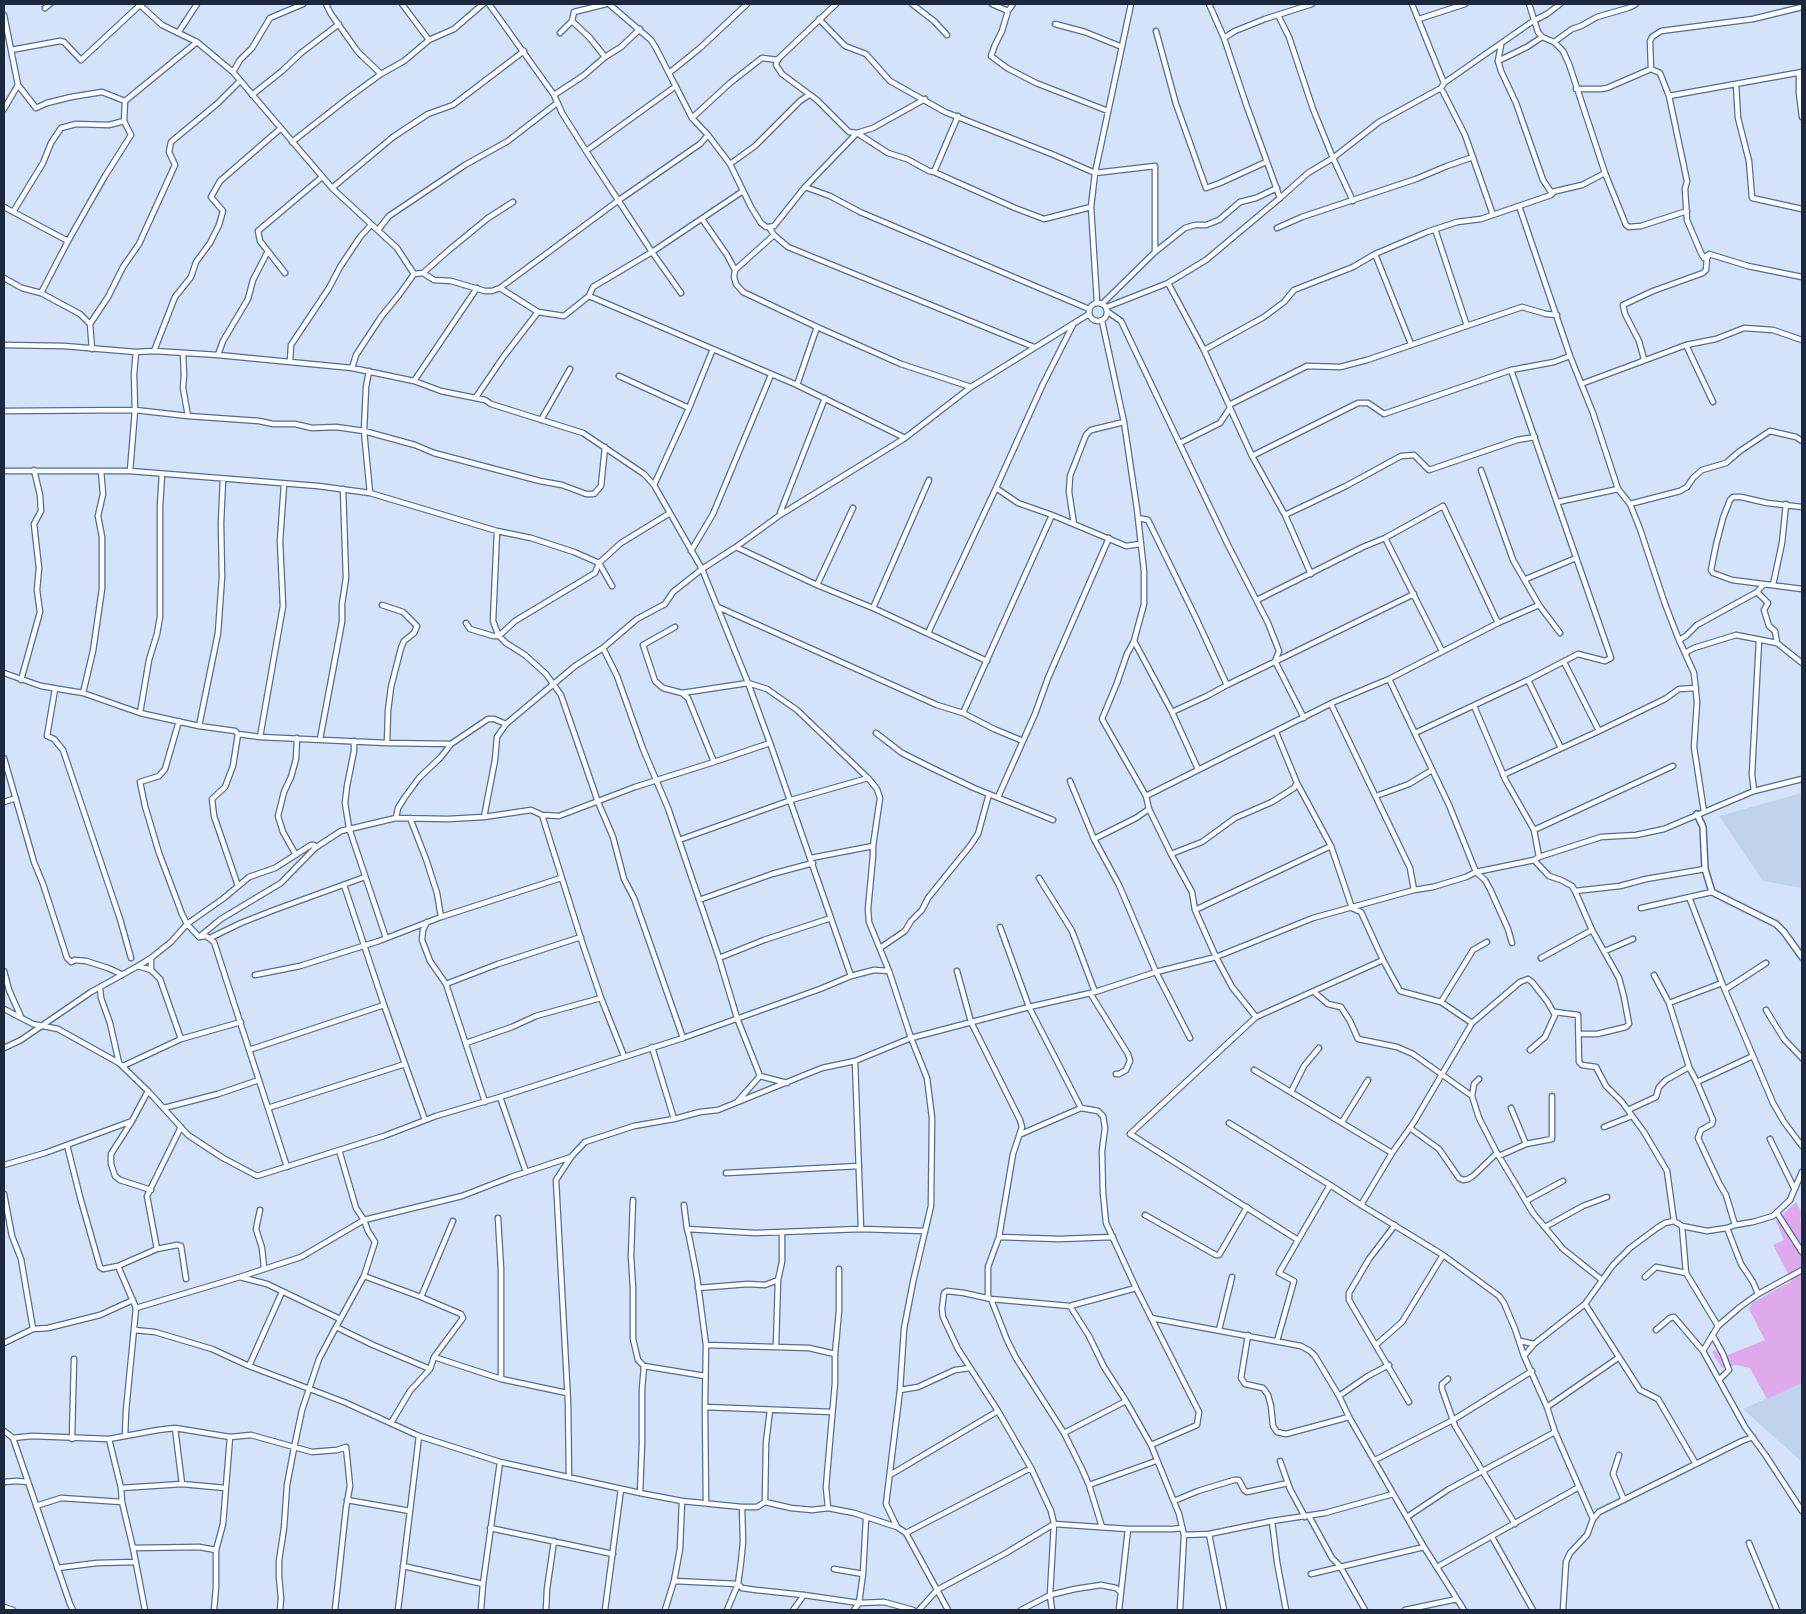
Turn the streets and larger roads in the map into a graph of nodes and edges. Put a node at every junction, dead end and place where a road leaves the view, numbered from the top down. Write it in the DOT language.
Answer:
graph roads {
  1 [pos="50,4"];
  2 [pos="140,4"];
  3 [pos="197,4"];
  4 [pos="303,4"];
  5 [pos="326,4"];
  6 [pos="402,4"];
  7 [pos="483,4"];
  8 [pos="489,4"];
  9 [pos="608,4"];
  10 [pos="747,4"];
  11 [pos="836,4"];
  12 [pos="912,4"];
  13 [pos="992,4"];
  14 [pos="1013,4"];
  15 [pos="1131,4"];
  16 [pos="1209,4"];
  17 [pos="1312,4"];
  18 [pos="1412,4"];
  19 [pos="1465,4"];
  20 [pos="1529,4"];
  21 [pos="1560,4"];
  22 [pos="1636,4"];
  23 [pos="1802,7"];
  24 [pos="45,8"];
  25 [pos="1008,11"];
  26 [pos="1278,15"];
  27 [pos="4,17"];
  28 [pos="819,19"];
  29 [pos="1419,19"];
  30 [pos="572,21"];
  31 [pos="1533,21"];
  32 [pos="339,24"];
  33 [pos="1055,24"];
  34 [pos="640,29"];
  35 [pos="1156,31"];
  36 [pos="178,33"];
  37 [pos="560,33"];
  38 [pos="948,35"];
  39 [pos="1542,36"];
  40 [pos="1224,38"];
  41 [pos="429,40"];
  42 [pos="197,42"];
  43 [pos="1554,42"];
  44 [pos="1500,45"];
  45 [pos="1122,47"];
  46 [pos="11,50"];
  47 [pos="524,51"];
  48 [pos="605,57"];
  49 [pos="778,60"];
  50 [pos="1498,61"];
  51 [pos="1651,69"];
  52 [pos="233,72"];
  53 [pos="669,73"];
  54 [pos="1801,73"];
  55 [pos="381,74"];
  56 [pos="240,81"];
  57 [pos="1444,83"];
  58 [pos="1736,84"];
  59 [pos="18,85"];
  60 [pos="676,86"];
  61 [pos="1441,88"];
  62 [pos="1576,89"];
  63 [pos="252,95"];
  64 [pos="554,95"];
  65 [pos="809,95"];
  66 [pos="1669,96"];
  67 [pos="925,99"];
  68 [pos="125,100"];
  69 [pos="557,103"];
  70 [pos="4,109"];
  71 [pos="1108,112"];
  72 [pos="958,116"];
  73 [pos="1802,117"];
  74 [pos="692,118"];
  75 [pos="124,121"];
  76 [pos="280,129"];
  77 [pos="857,133"];
  78 [pos="708,135"];
  79 [pos="292,142"];
  80 [pos="586,151"];
  81 [pos="1473,157"];
  82 [pos="1333,158"];
  83 [pos="1266,162"];
  84 [pos="730,164"];
  85 [pos="934,172"];
  86 [pos="1095,173"];
  87 [pos="1605,173"];
  88 [pos="322,177"];
  89 [pos="805,187"];
  90 [pos="332,188"];
  91 [pos="1277,188"];
  92 [pos="743,190"];
  93 [pos="1550,192"];
  94 [pos="1280,198"];
  95 [pos="619,200"];
  96 [pos="1353,201"];
  97 [pos="513,202"];
  98 [pos="1520,206"];
  99 [pos="4,207"];
  100 [pos="1091,207"];
  101 [pos="1802,209"];
  102 [pos="1687,211"];
  103 [pos="13,212"];
  104 [pos="1492,215"];
  105 [pos="702,218"];
  106 [pos="371,225"];
  107 [pos="769,227"];
  108 [pos="1277,228"];
  109 [pos="1434,229"];
  110 [pos="378,230"];
  111 [pos="774,235"];
  112 [pos="68,241"];
  113 [pos="268,251"];
  114 [pos="652,252"];
  115 [pos="1156,252"];
  116 [pos="1375,254"];
  117 [pos="1709,254"];
  118 [pos="735,270"];
  119 [pos="285,273"];
  120 [pos="414,274"];
  121 [pos="423,274"];
  122 [pos="1802,277"];
  123 [pos="4,278"];
  124 [pos="1168,283"];
  125 [pos="477,288"];
  126 [pos="500,288"];
  127 [pos="41,293"];
  128 [pos="680,293"];
  129 [pos="589,296"];
  130 [pos="1097,302"];
  131 [pos="1106,308"];
  132 [pos="538,312"];
  133 [pos="1089,312"];
  134 [pos="1557,315"];
  135 [pos="1102,321"];
  136 [pos="90,324"];
  137 [pos="1074,324"];
  138 [pos="1467,326"];
  139 [pos="818,328"];
  140 [pos="1802,340"];
  141 [pos="1412,344"];
  142 [pos="4,345"];
  143 [pos="1686,345"];
  144 [pos="1034,347"];
  145 [pos="92,349"];
  146 [pos="713,349"];
  147 [pos="1204,350"];
  148 [pos="154,351"];
  149 [pos="136,352"];
  150 [pos="184,353"];
  151 [pos="218,355"];
  152 [pos="1570,356"];
  153 [pos="1642,361"];
  154 [pos="290,362"];
  155 [pos="352,368"];
  156 [pos="570,369"];
  157 [pos="369,370"];
  158 [pos="1511,370"];
  159 [pos="771,375"];
  160 [pos="619,376"];
  161 [pos="414,381"];
  162 [pos="1581,384"];
  163 [pos="797,385"];
  164 [pos="971,387"];
  165 [pos="476,397"];
  166 [pos="825,398"];
  167 [pos="1713,402"];
  168 [pos="1230,407"];
  169 [pos="689,408"];
  170 [pos="136,410"];
  171 [pos="4,411"];
  172 [pos="188,416"];
  173 [pos="541,420"];
  174 [pos="1124,422"];
  175 [pos="364,431"];
  176 [pos="1535,437"];
  177 [pos="905,438"];
  178 [pos="1802,441"];
  179 [pos="1180,443"];
  180 [pos="605,447"];
  181 [pos="1252,456"];
  182 [pos="34,470"];
  183 [pos="1481,470"];
  184 [pos="4,471"];
  185 [pos="101,471"];
  186 [pos="130,471"];
  187 [pos="162,474"];
  188 [pos="223,479"];
  189 [pos="929,480"];
  190 [pos="284,484"];
  191 [pos="654,485"];
  192 [pos="996,488"];
  193 [pos="343,489"];
  194 [pos="1618,489"];
  195 [pos="370,493"];
  196 [pos="1558,502"];
  197 [pos="1630,504"];
  198 [pos="1786,504"];
  199 [pos="1802,507"];
  200 [pos="853,508"];
  201 [pos="670,514"];
  202 [pos="780,515"];
  203 [pos="1052,515"];
  204 [pos="1284,515"];
  205 [pos="1138,518"];
  206 [pos="1074,524"];
  207 [pos="497,532"];
  208 [pos="1109,538"];
  209 [pos="1385,538"];
  210 [pos="1140,544"];
  211 [pos="736,547"];
  212 [pos="691,551"];
  213 [pos="1576,558"];
  214 [pos="599,563"];
  215 [pos="702,569"];
  216 [pos="1311,574"];
  217 [pos="1526,579"];
  218 [pos="1764,584"];
  219 [pos="817,585"];
  220 [pos="612,586"];
  221 [pos="1773,586"];
  222 [pos="1802,589"];
  223 [pos="1757,592"];
  224 [pos="1414,594"];
  225 [pos="1257,600"];
  226 [pos="382,605"];
  227 [pos="1539,605"];
  228 [pos="718,608"];
  229 [pos="873,608"];
  230 [pos="466,623"];
  231 [pos="1498,624"];
  232 [pos="674,627"];
  233 [pos="1560,633"];
  234 [pos="928,634"];
  235 [pos="499,636"];
  236 [pos="1679,640"];
  237 [pos="1759,640"];
  238 [pos="1134,641"];
  239 [pos="1777,643"];
  240 [pos="603,648"];
  241 [pos="1442,651"];
  242 [pos="1685,653"];
  243 [pos="987,660"];
  244 [pos="1275,661"];
  245 [pos="1564,662"];
  246 [pos="1802,664"];
  247 [pos="4,674"];
  248 [pos="1389,679"];
  249 [pos="21,680"];
  250 [pos="1528,680"];
  251 [pos="748,683"];
  252 [pos="555,684"];
  253 [pos="1227,685"];
  254 [pos="1696,688"];
  255 [pos="55,689"];
  256 [pos="83,693"];
  257 [pos="682,693"];
  258 [pos="1331,704"];
  259 [pos="1474,706"];
  260 [pos="1172,712"];
  261 [pos="140,713"];
  262 [pos="963,713"];
  263 [pos="1304,718"];
  264 [pos="179,721"];
  265 [pos="506,724"];
  266 [pos="199,726"];
  267 [pos="1599,731"];
  268 [pos="1276,732"];
  269 [pos="876,733"];
  270 [pos="1415,733"];
  271 [pos="238,734"];
  272 [pos="260,737"];
  273 [pos="297,738"];
  274 [pos="320,739"];
  275 [pos="354,741"];
  276 [pos="1023,741"];
  277 [pos="388,743"];
  278 [pos="770,743"];
  279 [pos="451,744"];
  280 [pos="1561,748"];
  281 [pos="4,758"];
  282 [pos="714,762"];
  283 [pos="1673,766"];
  284 [pos="1198,769"];
  285 [pos="1432,770"];
  286 [pos="1503,775"];
  287 [pos="868,778"];
  288 [pos="1802,779"];
  289 [pos="656,780"];
  290 [pos="1070,781"];
  291 [pos="1297,783"];
  292 [pos="1754,791"];
  293 [pos="989,794"];
  294 [pos="1146,796"];
  295 [pos="1376,796"];
  296 [pos="998,797"];
  297 [pos="16,798"];
  298 [pos="791,800"];
  299 [pos="4,802"];
  300 [pos="598,802"];
  301 [pos="1149,809"];
  302 [pos="1704,812"];
  303 [pos="1697,814"];
  304 [pos="542,815"];
  305 [pos="484,817"];
  306 [pos="396,818"];
  307 [pos="410,818"];
  308 [pos="1053,820"];
  309 [pos="349,828"];
  310 [pos="1534,830"];
  311 [pos="1094,839"];
  312 [pos="679,840"];
  313 [pos="873,846"];
  314 [pos="1331,846"];
  315 [pos="315,848"];
  316 [pos="1170,854"];
  317 [pos="296,855"];
  318 [pos="1539,857"];
  319 [pos="812,860"];
  320 [pos="1534,860"];
  321 [pos="1705,869"];
  322 [pos="1476,872"];
  323 [pos="364,877"];
  324 [pos="562,878"];
  325 [pos="1039,878"];
  326 [pos="344,885"];
  327 [pos="238,886"];
  328 [pos="1414,890"];
  329 [pos="1574,891"];
  330 [pos="1712,892"];
  331 [pos="1689,897"];
  332 [pos="699,900"];
  333 [pos="1352,908"];
  334 [pos="1641,908"];
  335 [pos="1196,910"];
  336 [pos="441,917"];
  337 [pos="831,918"];
  338 [pos="428,922"];
  339 [pos="187,924"];
  340 [pos="1000,927"];
  341 [pos="1592,930"];
  342 [pos="199,936"];
  343 [pos="581,937"];
  344 [pos="210,938"];
  345 [pos="386,938"];
  346 [pos="1634,939"];
  347 [pos="1487,942"];
  348 [pos="1512,943"];
  349 [pos="364,944"];
  350 [pos="880,948"];
  351 [pos="1605,951"];
  352 [pos="1216,957"];
  353 [pos="1802,957"];
  354 [pos="131,958"];
  355 [pos="150,958"];
  356 [pos="719,958"];
  357 [pos="1541,958"];
  358 [pos="1383,960"];
  359 [pos="1766,963"];
  360 [pos="138,966"];
  361 [pos="151,970"];
  362 [pos="4,971"];
  363 [pos="889,971"];
  364 [pos="957,971"];
  365 [pos="1156,972"];
  366 [pos="121,974"];
  367 [pos="1654,975"];
  368 [pos="255,976"];
  369 [pos="851,976"];
  370 [pos="1722,982"];
  371 [pos="446,984"];
  372 [pos="100,988"];
  373 [pos="1726,989"];
  374 [pos="1092,992"];
  375 [pos="1314,992"];
  376 [pos="601,998"];
  377 [pos="1441,1002"];
  378 [pos="1668,1003"];
  379 [pos="384,1005"];
  380 [pos="1029,1007"];
  381 [pos="4,1009"];
  382 [pos="1766,1010"];
  383 [pos="1555,1012"];
  384 [pos="21,1017"];
  385 [pos="737,1018"];
  386 [pos="1256,1018"];
  387 [pos="241,1022"];
  388 [pos="971,1022"];
  389 [pos="1472,1023"];
  390 [pos="42,1026"];
  391 [pos="1579,1034"];
  392 [pos="683,1038"];
  393 [pos="911,1038"];
  394 [pos="1190,1038"];
  395 [pos="180,1040"];
  396 [pos="466,1044"];
  397 [pos="652,1047"];
  398 [pos="4,1048"];
  399 [pos="1319,1048"];
  400 [pos="249,1050"];
  401 [pos="1530,1050"];
  402 [pos="624,1056"];
  403 [pos="1753,1056"];
  404 [pos="1802,1058"];
  405 [pos="855,1061"];
  406 [pos="121,1064"];
  407 [pos="405,1064"];
  408 [pos="1689,1067"];
  409 [pos="1254,1070"];
  410 [pos="1442,1073"];
  411 [pos="1116,1074"];
  412 [pos="760,1076"];
  413 [pos="1479,1079"];
  414 [pos="259,1080"];
  415 [pos="1368,1080"];
  416 [pos="1697,1082"];
  417 [pos="787,1084"];
  418 [pos="148,1090"];
  419 [pos="1291,1092"];
  420 [pos="1472,1096"];
  421 [pos="1552,1096"];
  422 [pos="500,1097"];
  423 [pos="486,1102"];
  424 [pos="736,1103"];
  425 [pos="164,1108"];
  426 [pos="268,1108"];
  427 [pos="1080,1108"];
  428 [pos="1511,1108"];
  429 [pos="1628,1110"];
  430 [pos="1632,1116"];
  431 [pos="674,1119"];
  432 [pos="425,1120"];
  433 [pos="132,1121"];
  434 [pos="1342,1122"];
  435 [pos="1229,1123"];
  436 [pos="181,1127"];
  437 [pos="1604,1127"];
  438 [pos="1410,1128"];
  439 [pos="1021,1134"];
  440 [pos="1770,1139"];
  441 [pos="1526,1144"];
  442 [pos="67,1145"];
  443 [pos="1802,1146"];
  444 [pos="339,1150"];
  445 [pos="1392,1153"];
  446 [pos="1498,1154"];
  447 [pos="571,1157"];
  448 [pos="4,1165"];
  449 [pos="859,1166"];
  450 [pos="287,1167"];
  451 [pos="526,1172"];
  452 [pos="1802,1172"];
  453 [pos="726,1173"];
  454 [pos="1563,1181"];
  455 [pos="1330,1184"];
  456 [pos="1794,1188"];
  457 [pos="151,1190"];
  458 [pos="4,1194"];
  459 [pos="1607,1197"];
  460 [pos="633,1200"];
  461 [pos="1526,1201"];
  462 [pos="684,1205"];
  463 [pos="1361,1205"];
  464 [pos="1248,1207"];
  465 [pos="5,1210"];
  466 [pos="260,1210"];
  467 [pos="1777,1213"];
  468 [pos="1145,1215"];
  469 [pos="498,1218"];
  470 [pos="364,1220"];
  471 [pos="453,1221"];
  472 [pos="1674,1221"];
  473 [pos="1395,1225"];
  474 [pos="1735,1225"];
  475 [pos="1682,1226"];
  476 [pos="861,1228"];
  477 [pos="1545,1228"];
  478 [pos="1727,1228"];
  479 [pos="687,1230"];
  480 [pos="925,1231"];
  481 [pos="782,1232"];
  482 [pos="1113,1237"];
  483 [pos="999,1238"];
  484 [pos="1298,1240"];
  485 [pos="158,1249"];
  486 [pos="1802,1252"];
  487 [pos="1443,1255"];
  488 [pos="118,1266"];
  489 [pos="264,1268"];
  490 [pos="839,1269"];
  491 [pos="1802,1270"];
  492 [pos="1686,1273"];
  493 [pos="364,1276"];
  494 [pos="240,1277"];
  495 [pos="1232,1277"];
  496 [pos="1645,1277"];
  497 [pos="186,1279"];
  498 [pos="778,1280"];
  499 [pos="1602,1280"];
  500 [pos="698,1288"];
  501 [pos="1136,1288"];
  502 [pos="282,1292"];
  503 [pos="1758,1294"];
  504 [pos="421,1297"];
  505 [pos="989,1298"];
  506 [pos="133,1300"];
  507 [pos="1585,1304"];
  508 [pos="1070,1306"];
  509 [pos="136,1308"];
  510 [pos="340,1318"];
  511 [pos="1151,1318"];
  512 [pos="336,1326"];
  513 [pos="1718,1326"];
  514 [pos="33,1329"];
  515 [pos="134,1330"];
  516 [pos="1219,1330"];
  517 [pos="1656,1330"];
  518 [pos="1248,1335"];
  519 [pos="1713,1336"];
  520 [pos="1277,1341"];
  521 [pos="1520,1342"];
  522 [pos="4,1343"];
  523 [pos="1376,1344"];
  524 [pos="1534,1344"];
  525 [pos="706,1345"];
  526 [pos="776,1346"];
  527 [pos="1703,1351"];
  528 [pos="835,1354"];
  529 [pos="1524,1356"];
  530 [pos="434,1357"];
  531 [pos="1618,1358"];
  532 [pos="74,1359"];
  533 [pos="1388,1365"];
  534 [pos="249,1366"];
  535 [pos="644,1366"];
  536 [pos="970,1368"];
  537 [pos="430,1369"];
  538 [pos="1532,1371"];
  539 [pos="704,1376"];
  540 [pos="1448,1378"];
  541 [pos="501,1379"];
  542 [pos="1720,1380"];
  543 [pos="309,1389"];
  544 [pos="900,1390"];
  545 [pos="567,1393"];
  546 [pos="1339,1396"];
  547 [pos="1126,1401"];
  548 [pos="1409,1402"];
  549 [pos="704,1407"];
  550 [pos="1547,1407"];
  551 [pos="770,1410"];
  552 [pos="998,1411"];
  553 [pos="832,1412"];
  554 [pos="1349,1417"];
  555 [pos="1453,1420"];
  556 [pos="391,1422"];
  557 [pos="175,1428"];
  558 [pos="4,1431"];
  559 [pos="1555,1432"];
  560 [pos="1064,1433"];
  561 [pos="125,1436"];
  562 [pos="419,1436"];
  563 [pos="230,1437"];
  564 [pos="1753,1437"];
  565 [pos="13,1438"];
  566 [pos="72,1439"];
  567 [pos="109,1439"];
  568 [pos="1151,1445"];
  569 [pos="294,1448"];
  570 [pos="1618,1455"];
  571 [pos="1280,1460"];
  572 [pos="1374,1460"];
  573 [pos="1156,1461"];
  574 [pos="500,1462"];
  575 [pos="1696,1464"];
  576 [pos="1031,1468"];
  577 [pos="1483,1471"];
  578 [pos="890,1475"];
  579 [pos="569,1476"];
  580 [pos="4,1482"];
  581 [pos="28,1482"];
  582 [pos="1288,1483"];
  583 [pos="182,1484"];
  584 [pos="1089,1485"];
  585 [pos="1580,1487"];
  586 [pos="121,1488"];
  587 [pos="225,1488"];
  588 [pos="621,1489"];
  589 [pos="640,1493"];
  590 [pos="1393,1494"];
  591 [pos="347,1500"];
  592 [pos="1624,1500"];
  593 [pos="682,1501"];
  594 [pos="1174,1501"];
  595 [pos="122,1502"];
  596 [pos="765,1502"];
  597 [pos="706,1503"];
  598 [pos="36,1506"];
  599 [pos="742,1508"];
  600 [pos="828,1508"];
  601 [pos="410,1511"];
  602 [pos="1802,1511"];
  603 [pos="1307,1516"];
  604 [pos="1407,1517"];
  605 [pos="866,1518"];
  606 [pos="1593,1519"];
  607 [pos="1272,1521"];
  608 [pos="1054,1524"];
  609 [pos="1515,1524"];
  610 [pos="896,1527"];
  611 [pos="1102,1527"];
  612 [pos="490,1528"];
  613 [pos="1128,1528"];
  614 [pos="1182,1528"];
  615 [pos="906,1533"];
  616 [pos="1209,1534"];
  617 [pos="1184,1535"];
  618 [pos="1492,1537"];
  619 [pos="554,1542"];
  620 [pos="1749,1543"];
  621 [pos="1424,1546"];
  622 [pos="133,1548"];
  623 [pos="216,1550"];
  624 [pos="613,1554"];
  625 [pos="136,1562"];
  626 [pos="403,1566"];
  627 [pos="1340,1566"];
  628 [pos="1437,1567"];
  629 [pos="57,1568"];
  630 [pos="834,1569"];
  631 [pos="863,1574"];
  632 [pos="1311,1574"];
  633 [pos="674,1581"];
  634 [pos="483,1584"];
  635 [pos="738,1584"];
  636 [pos="937,1590"];
  637 [pos="1121,1592"];
  638 [pos="804,1594"];
  639 [pos="1050,1595"];
  640 [pos="1457,1599"];
  641 [pos="858,1603"];
  642 [pos="4,1607"];
  643 [pos="14,1610"];
  644 [pos="73,1610"];
  645 [pos="145,1610"];
  646 [pos="214,1610"];
  647 [pos="280,1610"];
  648 [pos="336,1610"];
  649 [pos="398,1610"];
  650 [pos="480,1610"];
  651 [pos="546,1610"];
  652 [pos="605,1610"];
  653 [pos="665,1610"];
  654 [pos="727,1610"];
  655 [pos="793,1610"];
  656 [pos="854,1610"];
  657 [pos="913,1610"];
  658 [pos="919,1610"];
  659 [pos="948,1610"];
  660 [pos="1021,1610"];
  661 [pos="1052,1610"];
  662 [pos="1119,1610"];
  663 [pos="1180,1610"];
  664 [pos="1224,1610"];
  665 [pos="1286,1610"];
  666 [pos="1365,1610"];
  667 [pos="1405,1610"];
  668 [pos="1464,1610"];
  669 [pos="1534,1610"];
  670 [pos="1563,1610"];
  671 [pos="1777,1610"];
  1 -- 24 [label="street"];
  2 -- 36 [label="street"];
  2 -- 46 [label="street"];
  3 -- 36 [label="street"];
  4 -- 52 [label="street"];
  5 -- 32 [label="street"];
  6 -- 41 [label="street"];
  7 -- 41 [label="street"];
  8 -- 47 [label="street"];
  9 -- 30 [label="street"];
  9 -- 34 [label="street"];
  10 -- 53 [label="street"];
  11 -- 28 [label="street"];
  12 -- 38 [label="street"];
  13 -- 25 [label="street"];
  14 -- 25 [label="street"];
  15 -- 45 [label="street"];
  16 -- 40 [label="street"];
  17 -- 26 [label="street"];
  18 -- 29 [label="street"];
  19 -- 29 [label="street"];
  20 -- 31 [label="street"];
  21 -- 31 [label="street"];
  22 -- 43 [label="street"];
  23 -- 51 [label="street"];
  25 -- 71 [label="street"];
  26 -- 40 [label="street"];
  26 -- 82 [label="street"];
  27 -- 46 [label="street"];
  28 -- 49 [label="street"];
  28 -- 67 [label="street"];
  29 -- 57 [label="street"];
  30 -- 37 [label="street"];
  30 -- 48 [label="street"];
  31 -- 39 [label="street"];
  31 -- 44 [label="street"];
  32 -- 55 [label="street"];
  32 -- 63 [label="street"];
  33 -- 45 [label="street"];
  34 -- 48 [label="street"];
  34 -- 53 [label="street"];
  35 -- 83 [label="street"];
  36 -- 42 [label="street"];
  39 -- 43 [label="street"];
  39 -- 50 [label="street"];
  40 -- 83 [label="street"];
  41 -- 55 [label="street"];
  42 -- 52 [label="street"];
  42 -- 68 [label="street"];
  43 -- 62 [label="street"];
  44 -- 50 [label="street"];
  44 -- 57 [label="street"];
  45 -- 71 [label="street"];
  46 -- 59 [label="street"];
  47 -- 64 [label="street"];
  47 -- 90 [label="street"];
  48 -- 64 [label="street"];
  49 -- 65 [label="street"];
  49 -- 74 [label="street"];
  50 -- 93 [label="street"];
  51 -- 62 [label="street"];
  51 -- 66 [label="street"];
  52 -- 56 [label="street"];
  53 -- 60 [label="street"];
  54 -- 58 [label="street"];
  54 -- 73 [label="street"];
  55 -- 79 [label="street"];
  56 -- 63 [label="street"];
  56 -- 136 [label="street"];
  57 -- 61 [label="street"];
  58 -- 66 [label="street"];
  58 -- 101 [label="street"];
  59 -- 68 [label="street"];
  59 -- 70 [label="street"];
  60 -- 74 [label="street"];
  60 -- 80 [label="street"];
  61 -- 81 [label="street"];
  61 -- 82 [label="street"];
  62 -- 87 [label="street"];
  63 -- 76 [label="street"];
  64 -- 69 [label="street"];
  65 -- 77 [label="street"];
  65 -- 84 [label="street"];
  66 -- 102 [label="street"];
  67 -- 72 [label="street"];
  67 -- 77 [label="street"];
  68 -- 75 [label="street"];
  69 -- 80 [label="street"];
  69 -- 110 [label="street"];
  71 -- 86 [label="street"];
  72 -- 85 [label="street"];
  72 -- 86 [label="street"];
  74 -- 78 [label="street"];
  75 -- 103 [label="street"];
  75 -- 112 [label="street"];
  76 -- 79 [label="street"];
  76 -- 148 [label="street"];
  77 -- 85 [label="street"];
  77 -- 89 [label="street"];
  78 -- 84 [label="street"];
  78 -- 95 [label="street"];
  79 -- 88 [label="street"];
  80 -- 95 [label="street"];
  81 -- 96 [label="street"];
  81 -- 104 [label="street"];
  82 -- 94 [label="street"];
  82 -- 96 [label="street"];
  83 -- 91 [label="street"];
  84 -- 92 [label="street"];
  85 -- 100 [label="street"];
  86 -- 100 [label="street"];
  86 -- 115 [label="street"];
  87 -- 93 [label="street"];
  87 -- 102 [label="street"];
  88 -- 90 [label="street"];
  88 -- 113 [label="street"];
  89 -- 107 [label="street"];
  89 -- 133 [label="street"];
  90 -- 106 [label="street"];
  91 -- 94 [label="street"];
  91 -- 115 [label="street"];
  92 -- 105 [label="street"];
  92 -- 107 [label="street"];
  93 -- 98 [label="street"];
  94 -- 124 [label="street"];
  95 -- 114 [label="street"];
  95 -- 126 [label="street"];
  96 -- 108 [label="street"];
  97 -- 121 [label="street"];
  98 -- 104 [label="street"];
  98 -- 134 [label="street"];
  99 -- 103 [label="street"];
  100 -- 130 [label="street"];
  102 -- 117 [label="street"];
  103 -- 112 [label="street"];
  104 -- 109 [label="street"];
  105 -- 114 [label="street"];
  105 -- 118 [label="street"];
  106 -- 110 [label="street"];
  106 -- 154 [label="street"];
  107 -- 111 [label="street"];
  109 -- 116 [label="street"];
  109 -- 138 [label="street"];
  110 -- 120 [label="street"];
  111 -- 118 [label="street"];
  111 -- 144 [label="street"];
  112 -- 127 [label="street"];
  113 -- 119 [label="street"];
  113 -- 151 [label="street"];
  114 -- 128 [label="street"];
  114 -- 129 [label="street"];
  115 -- 131 [label="street"];
  116 -- 141 [label="street"];
  116 -- 147 [label="street"];
  117 -- 122 [label="street"];
  117 -- 153 [label="street"];
  118 -- 139 [label="street"];
  120 -- 121 [label="street"];
  120 -- 155 [label="street"];
  121 -- 125 [label="street"];
  123 -- 127 [label="street"];
  124 -- 131 [label="street"];
  124 -- 147 [label="street"];
  125 -- 126 [label="street"];
  125 -- 161 [label="street"];
  126 -- 132 [label="street"];
  127 -- 136 [label="street"];
  129 -- 132 [label="street"];
  129 -- 146 [label="street"];
  130 -- 131 [label="street"];
  130 -- 133 [label="street"];
  131 -- 135 [label="street"];
  131 -- 179 [label="street"];
  132 -- 165 [label="street"];
  133 -- 135 [label="street"];
  133 -- 137 [label="street"];
  134 -- 138 [label="street"];
  134 -- 152 [label="street"];
  135 -- 174 [label="street"];
  136 -- 145 [label="street"];
  137 -- 144 [label="street"];
  137 -- 192 [label="street"];
  138 -- 141 [label="street"];
  139 -- 163 [label="street"];
  139 -- 164 [label="street"];
  140 -- 143 [label="street"];
  141 -- 168 [label="street"];
  142 -- 145 [label="street"];
  143 -- 153 [label="street"];
  143 -- 167 [label="street"];
  144 -- 164 [label="street"];
  145 -- 149 [label="street"];
  146 -- 159 [label="street"];
  146 -- 169 [label="street"];
  147 -- 168 [label="street"];
  148 -- 149 [label="street"];
  148 -- 150 [label="street"];
  149 -- 170 [label="street"];
  150 -- 151 [label="street"];
  150 -- 172 [label="street"];
  151 -- 154 [label="street"];
  152 -- 158 [label="street"];
  152 -- 162 [label="street"];
  153 -- 162 [label="street"];
  154 -- 155 [label="street"];
  155 -- 157 [label="street"];
  156 -- 173 [label="street"];
  157 -- 161 [label="street"];
  157 -- 175 [label="street"];
  158 -- 176 [label="street"];
  158 -- 181 [label="street"];
  159 -- 163 [label="street"];
  159 -- 212 [label="street"];
  160 -- 169 [label="street"];
  161 -- 165 [label="street"];
  162 -- 194 [label="street"];
  163 -- 166 [label="street"];
  164 -- 177 [label="street"];
  165 -- 173 [label="street"];
  166 -- 177 [label="street"];
  166 -- 202 [label="street"];
  168 -- 179 [label="street"];
  168 -- 181 [label="street"];
  169 -- 191 [label="street"];
  170 -- 171 [label="street"];
  170 -- 172 [label="street"];
  170 -- 186 [label="street"];
  172 -- 175 [label="street"];
  173 -- 180 [label="street"];
  174 -- 205 [label="street"];
  174 -- 206 [label="street"];
  175 -- 180 [label="street"];
  175 -- 195 [label="street"];
  176 -- 196 [label="street"];
  176 -- 204 [label="street"];
  177 -- 202 [label="street"];
  178 -- 197 [label="street"];
  179 -- 225 [label="street"];
  180 -- 191 [label="street"];
  181 -- 204 [label="street"];
  182 -- 184 [label="street"];
  182 -- 185 [label="street"];
  182 -- 249 [label="street"];
  183 -- 217 [label="street"];
  185 -- 186 [label="street"];
  185 -- 256 [label="street"];
  186 -- 187 [label="street"];
  187 -- 188 [label="street"];
  187 -- 261 [label="street"];
  188 -- 190 [label="street"];
  188 -- 266 [label="street"];
  189 -- 229 [label="street"];
  190 -- 193 [label="street"];
  190 -- 272 [label="street"];
  191 -- 201 [label="street"];
  192 -- 203 [label="street"];
  192 -- 234 [label="street"];
  193 -- 195 [label="street"];
  193 -- 274 [label="street"];
  194 -- 196 [label="street"];
  194 -- 197 [label="street"];
  195 -- 207 [label="street"];
  196 -- 213 [label="street"];
  197 -- 236 [label="street"];
  198 -- 199 [label="street"];
  198 -- 218 [label="street"];
  198 -- 221 [label="street"];
  200 -- 219 [label="street"];
  201 -- 212 [label="street"];
  201 -- 214 [label="street"];
  202 -- 211 [label="street"];
  203 -- 206 [label="street"];
  203 -- 243 [label="street"];
  204 -- 216 [label="street"];
  205 -- 210 [label="street"];
  205 -- 253 [label="street"];
  206 -- 208 [label="street"];
  207 -- 214 [label="street"];
  207 -- 235 [label="street"];
  208 -- 210 [label="street"];
  208 -- 276 [label="street"];
  209 -- 216 [label="street"];
  209 -- 224 [label="street"];
  209 -- 231 [label="street"];
  210 -- 238 [label="street"];
  211 -- 215 [label="street"];
  211 -- 219 [label="street"];
  212 -- 215 [label="street"];
  213 -- 217 [label="street"];
  213 -- 245 [label="street"];
  214 -- 220 [label="street"];
  214 -- 235 [label="street"];
  215 -- 228 [label="street"];
  215 -- 240 [label="street"];
  216 -- 225 [label="street"];
  217 -- 227 [label="street"];
  218 -- 221 [label="street"];
  218 -- 223 [label="street"];
  219 -- 229 [label="street"];
  221 -- 222 [label="street"];
  223 -- 236 [label="street"];
  223 -- 239 [label="street"];
  224 -- 241 [label="street"];
  224 -- 244 [label="street"];
  225 -- 244 [label="street"];
  226 -- 277 [label="street"];
  227 -- 231 [label="street"];
  227 -- 233 [label="street"];
  228 -- 251 [label="street"];
  228 -- 262 [label="street"];
  229 -- 234 [label="street"];
  230 -- 235 [label="street"];
  231 -- 241 [label="street"];
  232 -- 257 [label="street"];
  234 -- 243 [label="street"];
  235 -- 252 [label="street"];
  236 -- 242 [label="street"];
  237 -- 239 [label="street"];
  237 -- 242 [label="street"];
  237 -- 292 [label="street"];
  238 -- 260 [label="street"];
  238 -- 294 [label="street"];
  239 -- 246 [label="street"];
  240 -- 252 [label="street"];
  240 -- 289 [label="street"];
  241 -- 248 [label="street"];
  242 -- 254 [label="street"];
  243 -- 262 [label="street"];
  244 -- 253 [label="street"];
  244 -- 263 [label="street"];
  245 -- 250 [label="street"];
  245 -- 267 [label="street"];
  247 -- 249 [label="street"];
  248 -- 258 [label="street"];
  248 -- 270 [label="street"];
  249 -- 255 [label="street"];
  250 -- 259 [label="street"];
  250 -- 280 [label="street"];
  251 -- 257 [label="street"];
  251 -- 278 [label="street"];
  251 -- 287 [label="street"];
  252 -- 265 [label="street"];
  252 -- 300 [label="street"];
  253 -- 260 [label="street"];
  254 -- 267 [label="street"];
  254 -- 302 [label="street"];
  255 -- 256 [label="street"];
  255 -- 354 [label="street"];
  256 -- 261 [label="street"];
  257 -- 282 [label="street"];
  258 -- 263 [label="street"];
  258 -- 295 [label="street"];
  259 -- 270 [label="street"];
  259 -- 286 [label="street"];
  260 -- 284 [label="street"];
  261 -- 264 [label="street"];
  262 -- 276 [label="street"];
  263 -- 268 [label="street"];
  264 -- 266 [label="street"];
  264 -- 339 [label="street"];
  265 -- 279 [label="street"];
  265 -- 305 [label="street"];
  266 -- 271 [label="street"];
  267 -- 280 [label="street"];
  268 -- 284 [label="street"];
  268 -- 291 [label="street"];
  269 -- 293 [label="street"];
  270 -- 285 [label="street"];
  271 -- 272 [label="street"];
  271 -- 327 [label="street"];
  272 -- 273 [label="street"];
  273 -- 274 [label="street"];
  273 -- 317 [label="street"];
  274 -- 275 [label="street"];
  275 -- 277 [label="street"];
  275 -- 309 [label="street"];
  276 -- 296 [label="street"];
  277 -- 279 [label="street"];
  278 -- 282 [label="street"];
  278 -- 298 [label="street"];
  279 -- 306 [label="street"];
  280 -- 286 [label="street"];
  281 -- 297 [label="street"];
  282 -- 289 [label="street"];
  283 -- 310 [label="street"];
  284 -- 294 [label="street"];
  285 -- 295 [label="street"];
  285 -- 322 [label="street"];
  286 -- 310 [label="street"];
  287 -- 298 [label="street"];
  287 -- 313 [label="street"];
  288 -- 292 [label="street"];
  289 -- 300 [label="street"];
  289 -- 312 [label="street"];
  290 -- 311 [label="street"];
  291 -- 314 [label="street"];
  291 -- 316 [label="street"];
  292 -- 302 [label="street"];
  293 -- 296 [label="street"];
  293 -- 350 [label="street"];
  294 -- 301 [label="street"];
  295 -- 328 [label="street"];
  296 -- 308 [label="street"];
  297 -- 299 [label="street"];
  297 -- 366 [label="street"];
  298 -- 312 [label="street"];
  298 -- 319 [label="street"];
  300 -- 304 [label="street"];
  300 -- 392 [label="street"];
  301 -- 311 [label="street"];
  301 -- 316 [label="street"];
  302 -- 303 [label="street"];
  303 -- 318 [label="street"];
  303 -- 321 [label="street"];
  304 -- 305 [label="street"];
  304 -- 324 [label="street"];
  305 -- 307 [label="street"];
  306 -- 307 [label="street"];
  306 -- 309 [label="street"];
  307 -- 336 [label="street"];
  309 -- 315 [label="street"];
  309 -- 323 [label="street"];
  310 -- 318 [label="street"];
  311 -- 365 [label="street"];
  312 -- 332 [label="street"];
  313 -- 319 [label="street"];
  313 -- 350 [label="street"];
  314 -- 333 [label="street"];
  314 -- 335 [label="street"];
  315 -- 317 [label="street"];
  315 -- 342 [label="street"];
  316 -- 335 [label="street"];
  317 -- 327 [label="street"];
  318 -- 320 [label="street"];
  319 -- 332 [label="street"];
  319 -- 337 [label="street"];
  320 -- 322 [label="street"];
  320 -- 329 [label="street"];
  321 -- 329 [label="street"];
  321 -- 330 [label="street"];
  322 -- 328 [label="street"];
  322 -- 348 [label="street"];
  323 -- 326 [label="street"];
  323 -- 345 [label="street"];
  324 -- 336 [label="street"];
  324 -- 343 [label="street"];
  325 -- 374 [label="street"];
  326 -- 344 [label="street"];
  326 -- 349 [label="street"];
  327 -- 339 [label="street"];
  328 -- 333 [label="street"];
  329 -- 341 [label="street"];
  330 -- 331 [label="street"];
  330 -- 353 [label="street"];
  331 -- 334 [label="street"];
  331 -- 370 [label="street"];
  332 -- 356 [label="street"];
  333 -- 352 [label="street"];
  333 -- 358 [label="street"];
  335 -- 352 [label="street"];
  336 -- 338 [label="street"];
  337 -- 356 [label="street"];
  337 -- 369 [label="street"];
  338 -- 345 [label="street"];
  338 -- 371 [label="street"];
  339 -- 342 [label="street"];
  339 -- 355 [label="street"];
  340 -- 380 [label="street"];
  341 -- 351 [label="street"];
  341 -- 357 [label="street"];
  342 -- 344 [label="street"];
  343 -- 371 [label="street"];
  343 -- 376 [label="street"];
  344 -- 387 [label="street"];
  345 -- 349 [label="street"];
  346 -- 351 [label="street"];
  347 -- 377 [label="street"];
  349 -- 368 [label="street"];
  349 -- 379 [label="street"];
  350 -- 363 [label="street"];
  351 -- 391 [label="street"];
  352 -- 365 [label="street"];
  352 -- 386 [label="street"];
  355 -- 360 [label="street"];
  355 -- 361 [label="street"];
  356 -- 385 [label="street"];
  358 -- 375 [label="street"];
  358 -- 377 [label="street"];
  359 -- 373 [label="street"];
  360 -- 361 [label="street"];
  360 -- 366 [label="street"];
  361 -- 395 [label="street"];
  362 -- 384 [label="street"];
  363 -- 369 [label="street"];
  363 -- 393 [label="street"];
  364 -- 388 [label="street"];
  365 -- 374 [label="street"];
  365 -- 394 [label="street"];
  366 -- 372 [label="street"];
  367 -- 378 [label="street"];
  369 -- 385 [label="street"];
  370 -- 373 [label="street"];
  370 -- 378 [label="street"];
  371 -- 396 [label="street"];
  372 -- 390 [label="street"];
  372 -- 406 [label="street"];
  373 -- 403 [label="street"];
  374 -- 380 [label="street"];
  374 -- 411 [label="street"];
  375 -- 386 [label="street"];
  375 -- 410 [label="street"];
  376 -- 396 [label="street"];
  376 -- 402 [label="street"];
  377 -- 389 [label="street"];
  378 -- 408 [label="street"];
  379 -- 400 [label="street"];
  379 -- 407 [label="street"];
  380 -- 388 [label="street"];
  380 -- 427 [label="street"];
  381 -- 384 [label="street"];
  382 -- 404 [label="street"];
  383 -- 389 [label="street"];
  383 -- 391 [label="street"];
  383 -- 401 [label="street"];
  384 -- 390 [label="street"];
  385 -- 392 [label="street"];
  385 -- 412 [label="street"];
  386 -- 464 [label="street"];
  387 -- 395 [label="street"];
  387 -- 400 [label="street"];
  388 -- 393 [label="street"];
  388 -- 439 [label="street"];
  389 -- 410 [label="street"];
  390 -- 398 [label="street"];
  390 -- 406 [label="street"];
  391 -- 429 [label="street"];
  392 -- 397 [label="street"];
  393 -- 405 [label="street"];
  393 -- 480 [label="street"];
  395 -- 406 [label="street"];
  396 -- 423 [label="street"];
  397 -- 402 [label="street"];
  397 -- 431 [label="street"];
  399 -- 419 [label="street"];
  400 -- 414 [label="street"];
  402 -- 422 [label="street"];
  403 -- 416 [label="street"];
  403 -- 443 [label="street"];
  405 -- 417 [label="street"];
  405 -- 449 [label="street"];
  406 -- 418 [label="street"];
  407 -- 426 [label="street"];
  407 -- 432 [label="street"];
  408 -- 416 [label="street"];
  408 -- 429 [label="street"];
  409 -- 419 [label="street"];
  410 -- 420 [label="street"];
  410 -- 438 [label="street"];
  412 -- 417 [label="street"];
  412 -- 424 [label="street"];
  413 -- 420 [label="street"];
  414 -- 425 [label="street"];
  414 -- 426 [label="street"];
  415 -- 434 [label="street"];
  416 -- 474 [label="street"];
  417 -- 424 [label="street"];
  418 -- 425 [label="street"];
  418 -- 433 [label="street"];
  419 -- 434 [label="street"];
  420 -- 446 [label="street"];
  421 -- 441 [label="street"];
  422 -- 423 [label="street"];
  422 -- 451 [label="street"];
  423 -- 432 [label="street"];
  424 -- 431 [label="street"];
  425 -- 436 [label="street"];
  426 -- 450 [label="street"];
  427 -- 439 [label="street"];
  427 -- 482 [label="street"];
  428 -- 441 [label="street"];
  429 -- 430 [label="street"];
  430 -- 437 [label="street"];
  430 -- 472 [label="street"];
  431 -- 447 [label="street"];
  432 -- 444 [label="street"];
  433 -- 442 [label="street"];
  433 -- 457 [label="street"];
  434 -- 445 [label="street"];
  435 -- 455 [label="street"];
  436 -- 450 [label="street"];
  436 -- 457 [label="street"];
  438 -- 445 [label="street"];
  438 -- 446 [label="street"];
  439 -- 483 [label="street"];
  440 -- 456 [label="street"];
  441 -- 446 [label="street"];
  442 -- 448 [label="street"];
  442 -- 488 [label="street"];
  444 -- 450 [label="street"];
  444 -- 470 [label="street"];
  445 -- 463 [label="street"];
  446 -- 461 [label="street"];
  447 -- 451 [label="street"];
  447 -- 545 [label="street"];
  449 -- 453 [label="street"];
  449 -- 476 [label="street"];
  451 -- 470 [label="street"];
  452 -- 456 [label="street"];
  454 -- 461 [label="street"];
  455 -- 463 [label="street"];
  455 -- 484 [label="street"];
  456 -- 467 [label="street"];
  457 -- 485 [label="street"];
  458 -- 465 [label="street"];
  459 -- 477 [label="street"];
  460 -- 535 [label="street"];
  461 -- 477 [label="street"];
  462 -- 479 [label="street"];
  463 -- 473 [label="street"];
  464 -- 468 [label="street"];
  464 -- 484 [label="street"];
  465 -- 514 [label="street"];
  466 -- 489 [label="street"];
  467 -- 474 [label="street"];
  467 -- 486 [label="street"];
  469 -- 541 [label="street"];
  470 -- 489 [label="street"];
  470 -- 493 [label="street"];
  471 -- 504 [label="street"];
  472 -- 475 [label="street"];
  472 -- 499 [label="street"];
  473 -- 487 [label="street"];
  473 -- 523 [label="street"];
  474 -- 478 [label="street"];
  475 -- 478 [label="street"];
  475 -- 492 [label="street"];
  476 -- 480 [label="street"];
  476 -- 481 [label="street"];
  477 -- 499 [label="street"];
  478 -- 503 [label="street"];
  479 -- 481 [label="street"];
  479 -- 500 [label="street"];
  480 -- 544 [label="street"];
  481 -- 498 [label="street"];
  482 -- 483 [label="street"];
  482 -- 501 [label="street"];
  483 -- 505 [label="street"];
  484 -- 520 [label="street"];
  485 -- 488 [label="street"];
  485 -- 497 [label="street"];
  487 -- 521 [label="street"];
  487 -- 523 [label="street"];
  488 -- 506 [label="street"];
  489 -- 494 [label="street"];
  490 -- 528 [label="street"];
  491 -- 503 [label="street"];
  492 -- 496 [label="street"];
  492 -- 513 [label="street"];
  493 -- 504 [label="street"];
  493 -- 510 [label="street"];
  494 -- 502 [label="street"];
  494 -- 509 [label="street"];
  495 -- 516 [label="street"];
  498 -- 500 [label="street"];
  498 -- 526 [label="street"];
  499 -- 507 [label="street"];
  500 -- 525 [label="street"];
  501 -- 508 [label="street"];
  501 -- 511 [label="street"];
  502 -- 510 [label="street"];
  502 -- 534 [label="street"];
  503 -- 513 [label="street"];
  504 -- 530 [label="street"];
  505 -- 508 [label="street"];
  505 -- 536 [label="street"];
  505 -- 560 [label="street"];
  506 -- 509 [label="street"];
  506 -- 514 [label="street"];
  507 -- 524 [label="street"];
  507 -- 531 [label="street"];
  508 -- 547 [label="street"];
  509 -- 515 [label="street"];
  510 -- 512 [label="street"];
  511 -- 516 [label="street"];
  511 -- 568 [label="street"];
  512 -- 537 [label="street"];
  512 -- 543 [label="street"];
  513 -- 519 [label="street"];
  514 -- 522 [label="street"];
  515 -- 534 [label="street"];
  515 -- 561 [label="street"];
  516 -- 518 [label="street"];
  517 -- 527 [label="street"];
  518 -- 520 [label="street"];
  518 -- 554 [label="street"];
  519 -- 527 [label="street"];
  519 -- 542 [label="street"];
  520 -- 546 [label="street"];
  521 -- 524 [label="street"];
  521 -- 529 [label="street"];
  523 -- 533 [label="street"];
  524 -- 529 [label="street"];
  525 -- 526 [label="street"];
  525 -- 539 [label="street"];
  526 -- 528 [label="street"];
  527 -- 542 [label="street"];
  528 -- 553 [label="street"];
  529 -- 538 [label="street"];
  530 -- 537 [label="street"];
  530 -- 541 [label="street"];
  531 -- 550 [label="street"];
  531 -- 575 [label="street"];
  532 -- 566 [label="street"];
  533 -- 546 [label="street"];
  533 -- 548 [label="street"];
  534 -- 543 [label="street"];
  535 -- 539 [label="street"];
  535 -- 589 [label="street"];
  536 -- 544 [label="street"];
  536 -- 552 [label="street"];
  537 -- 556 [label="street"];
  538 -- 550 [label="street"];
  538 -- 555 [label="street"];
  539 -- 549 [label="street"];
  540 -- 555 [label="street"];
  541 -- 545 [label="street"];
  542 -- 564 [label="street"];
  543 -- 556 [label="street"];
  543 -- 569 [label="street"];
  544 -- 578 [label="street"];
  545 -- 579 [label="street"];
  546 -- 554 [label="street"];
  547 -- 560 [label="street"];
  547 -- 568 [label="street"];
  549 -- 551 [label="street"];
  549 -- 597 [label="street"];
  550 -- 559 [label="street"];
  551 -- 553 [label="street"];
  551 -- 596 [label="street"];
  552 -- 576 [label="street"];
  552 -- 578 [label="street"];
  553 -- 600 [label="street"];
  554 -- 572 [label="street"];
  555 -- 572 [label="street"];
  555 -- 577 [label="street"];
  556 -- 562 [label="street"];
  557 -- 561 [label="street"];
  557 -- 563 [label="street"];
  557 -- 583 [label="street"];
  558 -- 565 [label="street"];
  559 -- 577 [label="street"];
  559 -- 585 [label="street"];
  560 -- 584 [label="street"];
  561 -- 567 [label="street"];
  562 -- 574 [label="street"];
  562 -- 601 [label="street"];
  563 -- 569 [label="street"];
  563 -- 587 [label="street"];
  564 -- 575 [label="street"];
  564 -- 602 [label="street"];
  565 -- 566 [label="street"];
  565 -- 581 [label="street"];
  566 -- 567 [label="street"];
  567 -- 586 [label="street"];
  568 -- 573 [label="street"];
  569 -- 591 [label="street"];
  569 -- 647 [label="street"];
  570 -- 592 [label="street"];
  571 -- 582 [label="street"];
  572 -- 590 [label="street"];
  573 -- 584 [label="street"];
  573 -- 594 [label="street"];
  574 -- 579 [label="street"];
  574 -- 612 [label="street"];
  575 -- 592 [label="street"];
  576 -- 608 [label="street"];
  576 -- 615 [label="street"];
  577 -- 604 [label="street"];
  577 -- 609 [label="street"];
  578 -- 610 [label="street"];
  579 -- 588 [label="street"];
  580 -- 581 [label="street"];
  581 -- 598 [label="street"];
  582 -- 594 [label="street"];
  582 -- 603 [label="street"];
  583 -- 586 [label="street"];
  583 -- 587 [label="street"];
  584 -- 611 [label="street"];
  585 -- 606 [label="street"];
  585 -- 609 [label="street"];
  586 -- 595 [label="street"];
  587 -- 623 [label="street"];
  588 -- 589 [label="street"];
  588 -- 624 [label="street"];
  589 -- 593 [label="street"];
  590 -- 603 [label="street"];
  590 -- 604 [label="street"];
  591 -- 601 [label="street"];
  591 -- 648 [label="street"];
  592 -- 606 [label="street"];
  593 -- 597 [label="street"];
  593 -- 633 [label="street"];
  594 -- 614 [label="street"];
  595 -- 598 [label="street"];
  595 -- 622 [label="street"];
  596 -- 599 [label="street"];
  596 -- 600 [label="street"];
  597 -- 599 [label="street"];
  598 -- 629 [label="street"];
  599 -- 635 [label="street"];
  600 -- 605 [label="street"];
  601 -- 626 [label="street"];
  603 -- 607 [label="street"];
  603 -- 627 [label="street"];
  604 -- 621 [label="street"];
  605 -- 610 [label="street"];
  605 -- 631 [label="street"];
  606 -- 670 [label="street"];
  607 -- 616 [label="street"];
  607 -- 665 [label="street"];
  608 -- 611 [label="street"];
  608 -- 636 [label="street"];
  608 -- 639 [label="street"];
  609 -- 618 [label="street"];
  610 -- 615 [label="street"];
  611 -- 613 [label="street"];
  612 -- 619 [label="street"];
  612 -- 634 [label="street"];
  613 -- 614 [label="street"];
  613 -- 637 [label="street"];
  614 -- 617 [label="street"];
  615 -- 636 [label="street"];
  616 -- 617 [label="street"];
  616 -- 664 [label="street"];
  617 -- 663 [label="street"];
  618 -- 628 [label="street"];
  618 -- 669 [label="street"];
  619 -- 624 [label="street"];
  619 -- 651 [label="street"];
  620 -- 671 [label="street"];
  621 -- 627 [label="street"];
  621 -- 628 [label="street"];
  622 -- 623 [label="street"];
  622 -- 625 [label="street"];
  623 -- 646 [label="street"];
  624 -- 652 [label="street"];
  625 -- 629 [label="street"];
  625 -- 645 [label="street"];
  626 -- 634 [label="street"];
  626 -- 649 [label="street"];
  627 -- 632 [label="street"];
  627 -- 666 [label="street"];
  628 -- 640 [label="street"];
  629 -- 644 [label="street"];
  630 -- 631 [label="street"];
  631 -- 641 [label="street"];
  633 -- 635 [label="street"];
  633 -- 653 [label="street"];
  634 -- 650 [label="street"];
  635 -- 638 [label="street"];
  635 -- 654 [label="street"];
  636 -- 658 [label="street"];
  636 -- 659 [label="street"];
  637 -- 639 [label="street"];
  637 -- 662 [label="street"];
  638 -- 641 [label="street"];
  638 -- 655 [label="street"];
  639 -- 660 [label="street"];
  639 -- 661 [label="street"];
  640 -- 667 [label="street"];
  640 -- 668 [label="street"];
  641 -- 656 [label="street"];
  641 -- 657 [label="street"];
  642 -- 643 [label="street"];
}
